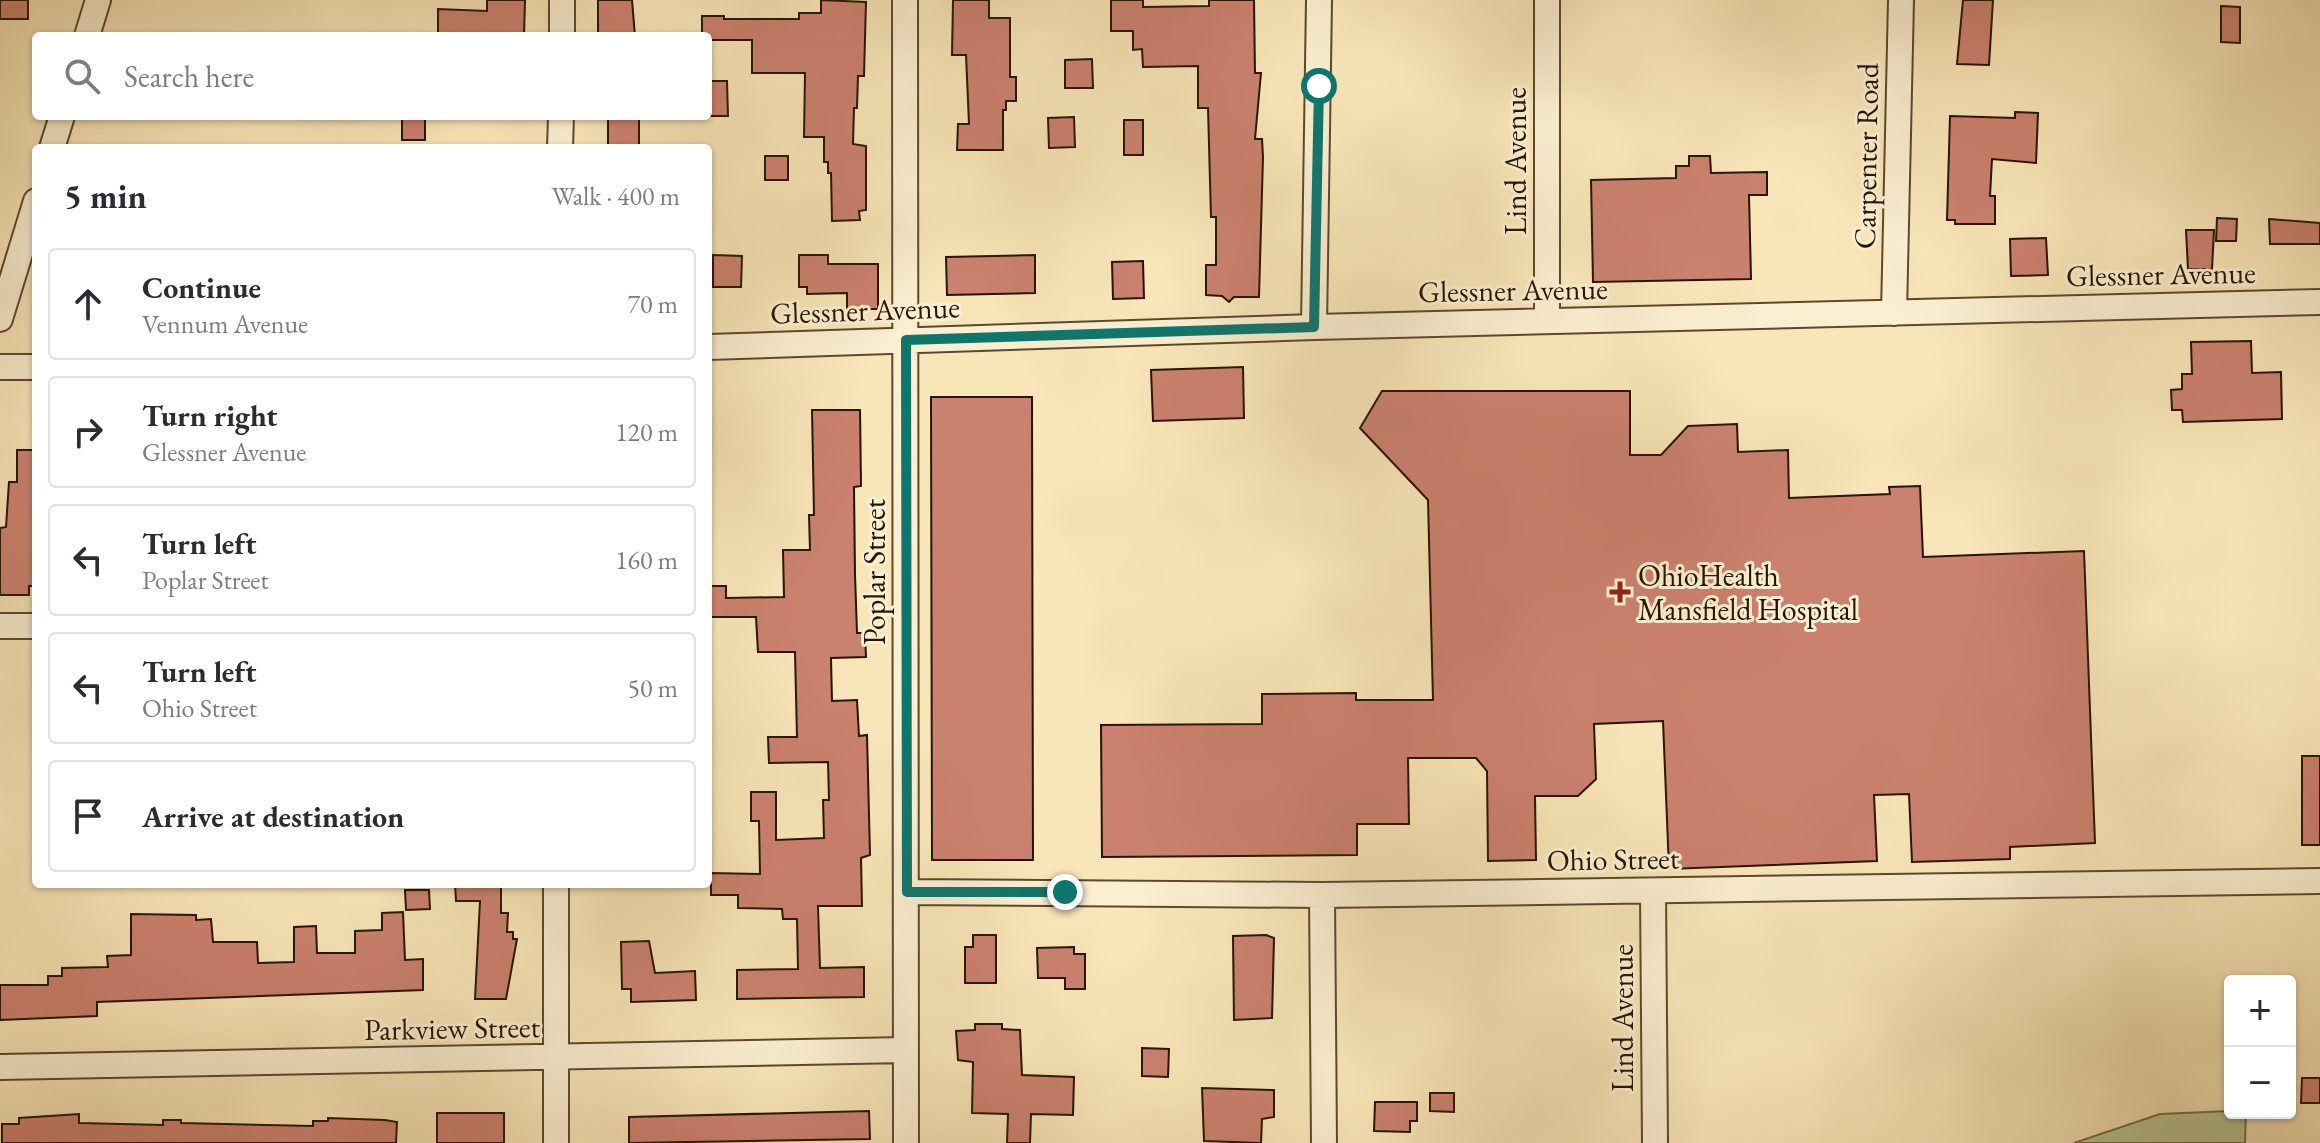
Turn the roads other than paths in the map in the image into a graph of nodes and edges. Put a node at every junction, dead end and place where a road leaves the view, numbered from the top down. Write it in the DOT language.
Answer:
graph roads {
  1 [pos="98,0"];
  2 [pos="562,0"];
  3 [pos="905,0"];
  4 [pos="1319,0"];
  5 [pos="1547,0"];
  6 [pos="1901,0"];
  7 [pos="88,32"];
  8 [pos="562,32"];
  9 [pos="61,120"];
  10 [pos="561,120"];
  11 [pos="53,144"];
  12 [pos="560,144"];
  13 [pos="32,214"];
  14 [pos="2320,302"];
  15 [pos="1894,313"];
  16 [pos="0,319"];
  17 [pos="1547,321"];
  18 [pos="1314,327"];
  19 [pos="906,340"];
  20 [pos="712,347"];
  21 [pos="0,367"];
  22 [pos="32,367"];
  23 [pos="0,626"];
  24 [pos="32,626"];
  25 [pos="2320,881"];
  26 [pos="556,888"];
  27 [pos="907,892"];
  28 [pos="1653,892"];
  29 [pos="1322,895"];
  30 [pos="905,1050"];
  31 [pos="555,1058"];
  32 [pos="0,1067"];
  33 [pos="556,1143"];
  34 [pos="906,1143"];
  35 [pos="1324,1143"];
  36 [pos="1655,1143"];
  1 -- 7 [label="street"];
  2 -- 8 [label="street"];
  3 -- 19 [label="street, Poplar Street"];
  4 -- 18 [label="street"];
  5 -- 17 [label="street, Lind Avenue"];
  6 -- 15 [label="street, Carpenter Road"];
  9 -- 11 [label="street"];
  10 -- 12 [label="street"];
  13 -- 16 [label="street"];
  14 -- 15 [label="street, Glessner Avenue"];
  15 -- 17 [label="street, Glessner Avenue"];
  17 -- 18 [label="street, Glessner Avenue"];
  18 -- 19 [label="street, Glessner Avenue"];
  19 -- 20 [label="street, Glessner Avenue"];
  19 -- 27 [label="street, Poplar Street"];
  21 -- 22 [label="street"];
  23 -- 24 [label="street"];
  25 -- 28 [label="street, Ohio Street"];
  26 -- 31 [label="street"];
  27 -- 29 [label="street, Ohio Street"];
  27 -- 30 [label="street, Poplar Street"];
  28 -- 29 [label="street, Ohio Street"];
  28 -- 36 [label="street, Lind Avenue"];
  29 -- 35 [label="street"];
  30 -- 31 [label="street, Parkview Street"];
  30 -- 34 [label="street, Poplar Street"];
  31 -- 32 [label="street, Parkview Street"];
  31 -- 33 [label="street"];
}
